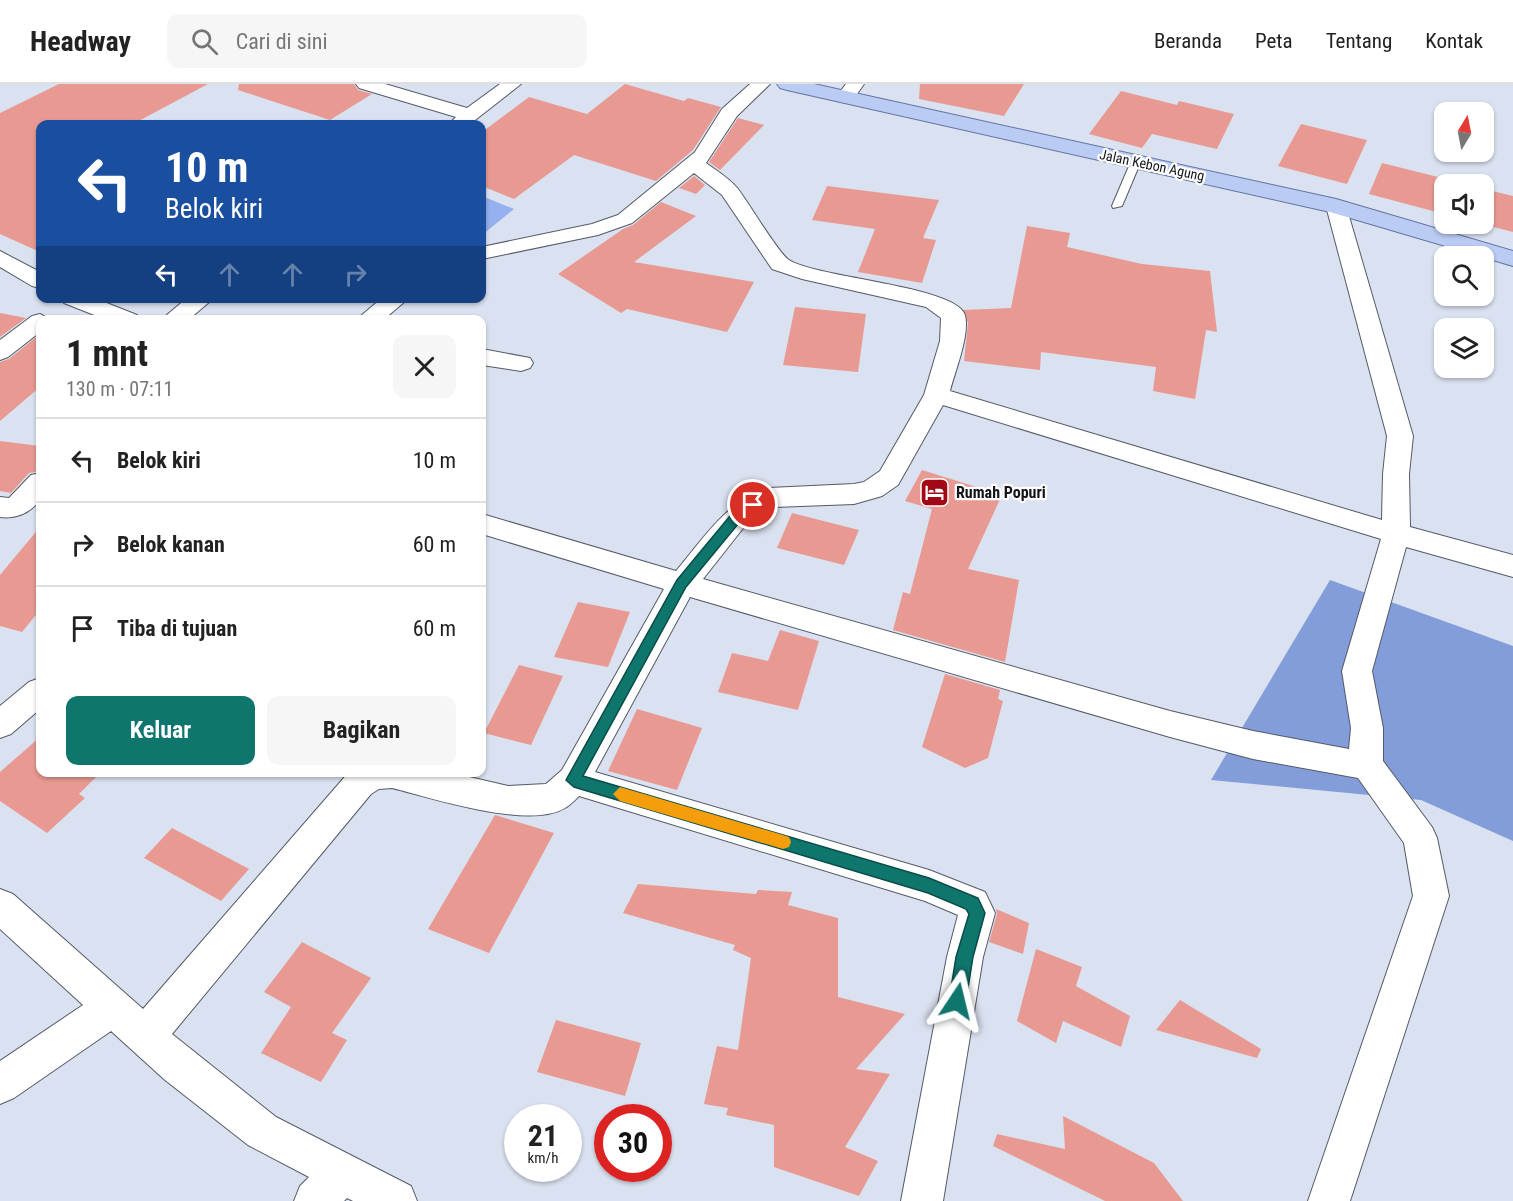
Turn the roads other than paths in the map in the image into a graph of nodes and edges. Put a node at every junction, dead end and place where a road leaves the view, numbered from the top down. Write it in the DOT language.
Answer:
graph roads {
  1 [pos="365,84"];
  2 [pos="512,84"];
  3 [pos="761,84"];
  4 [pos="787,84"];
  5 [pos="850,91"];
  6 [pos="464,120"];
  7 [pos="1136,161"];
  8 [pos="695,164"];
  9 [pos="1117,206"];
  10 [pos="1336,206"];
  11 [pos="486,252"];
  12 [pos="0,258"];
  13 [pos="1513,259"];
  14 [pos="36,279"];
  15 [pos="64,303"];
  16 [pos="84,303"];
  17 [pos="196,303"];
  18 [pos="391,303"];
  19 [pos="49,315"];
  20 [pos="116,315"];
  21 [pos="179,315"];
  22 [pos="374,315"];
  23 [pos="36,325"];
  24 [pos="0,352"];
  25 [pos="486,358"];
  26 [pos="521,363"];
  27 [pos="936,395"];
  28 [pos="36,486"];
  29 [pos="0,507"];
  30 [pos="486,525"];
  31 [pos="1396,534"];
  32 [pos="1513,566"];
  33 [pos="682,584"];
  34 [pos="36,694"];
  35 [pos="0,725"];
  36 [pos="1368,766"];
  37 [pos="369,777"];
  38 [pos="405,777"];
  39 [pos="574,780"];
  40 [pos="0,906"];
  41 [pos="114,1007"];
  42 [pos="145,1036"];
  43 [pos="0,1084"];
  44 [pos="328,1187"];
  45 [pos="396,1201"];
  46 [pos="922,1201"];
  47 [pos="1329,1201"];
  1 -- 6 [label="street"];
  2 -- 6 [label="street"];
  3 -- 8 [label="street"];
  4 -- 5 [label="main road, Jalan Kebon Agung"];
  5 -- 7 [label="main road, Jalan Kebon Agung"];
  7 -- 9 [label="lane"];
  7 -- 10 [label="main road, Jalan Kebon Agung"];
  8 -- 11 [label="street"];
  8 -- 27 [label="street"];
  10 -- 13 [label="main road, Jalan Kebon Agung"];
  10 -- 31 [label="street"];
  12 -- 14 [label="street"];
  15 -- 19 [label="street"];
  16 -- 20 [label="street"];
  17 -- 21 [label="street"];
  18 -- 22 [label="street"];
  23 -- 24 [label="street"];
  25 -- 26 [label="street"];
  27 -- 31 [label="street"];
  27 -- 33 [label="street"];
  28 -- 29 [label="street"];
  30 -- 33 [label="street"];
  31 -- 32 [label="street"];
  31 -- 36 [label="street"];
  33 -- 36 [label="street"];
  33 -- 39 [label="street"];
  34 -- 35 [label="street"];
  36 -- 47 [label="street"];
  37 -- 42 [label="street"];
  38 -- 39 [label="street"];
  39 -- 46 [label="street"];
  40 -- 41 [label="street"];
  41 -- 42 [label="street"];
  41 -- 43 [label="street"];
  42 -- 44 [label="street"];
  44 -- 45 [label="street"];
}
